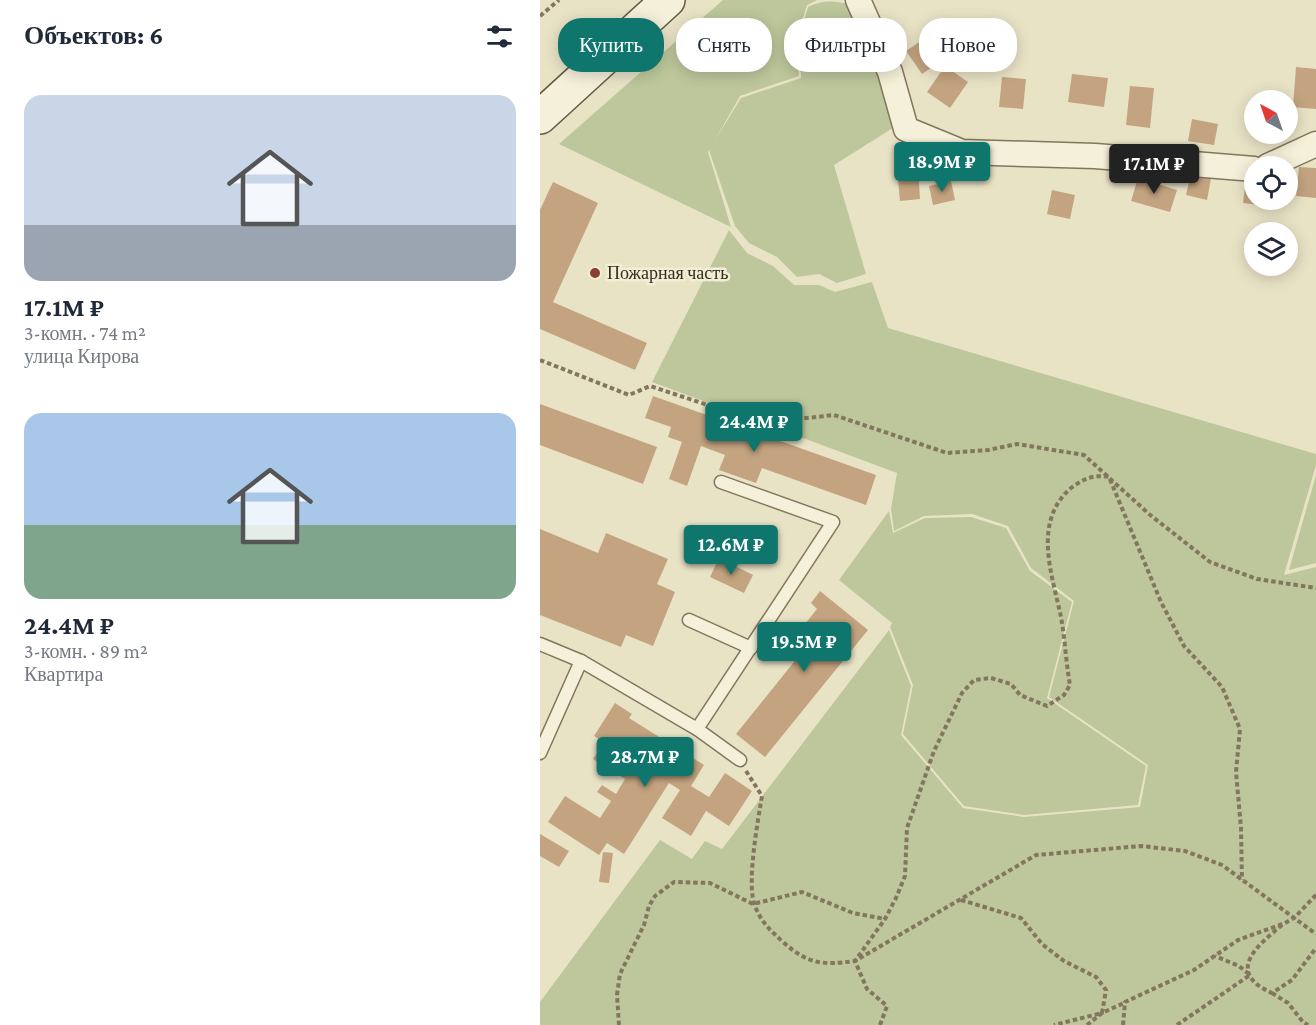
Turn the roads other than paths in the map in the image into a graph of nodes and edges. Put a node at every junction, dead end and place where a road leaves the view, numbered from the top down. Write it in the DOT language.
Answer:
graph roads {
  1 [pos="668,0"];
  2 [pos="858,0"];
  3 [pos="540,117"];
  4 [pos="1316,144"];
  5 [pos="1290,156"];
  6 [pos="1244,168"];
  7 [pos="721,482"];
  8 [pos="688,620"];
  9 [pos="540,644"];
  10 [pos="751,648"];
  11 [pos="581,661"];
  12 [pos="697,729"];
  13 [pos="540,753"];
  14 [pos="740,760"];
  1 -- 3 [label="main road"];
  2 -- 6 [label="street"];
  4 -- 5 [label="street"];
  7 -- 10 [label="lane"];
  8 -- 10 [label="lane"];
  9 -- 11 [label="lane"];
  10 -- 12 [label="lane"];
  11 -- 12 [label="lane"];
  11 -- 13 [label="lane"];
  12 -- 14 [label="lane"];
}
